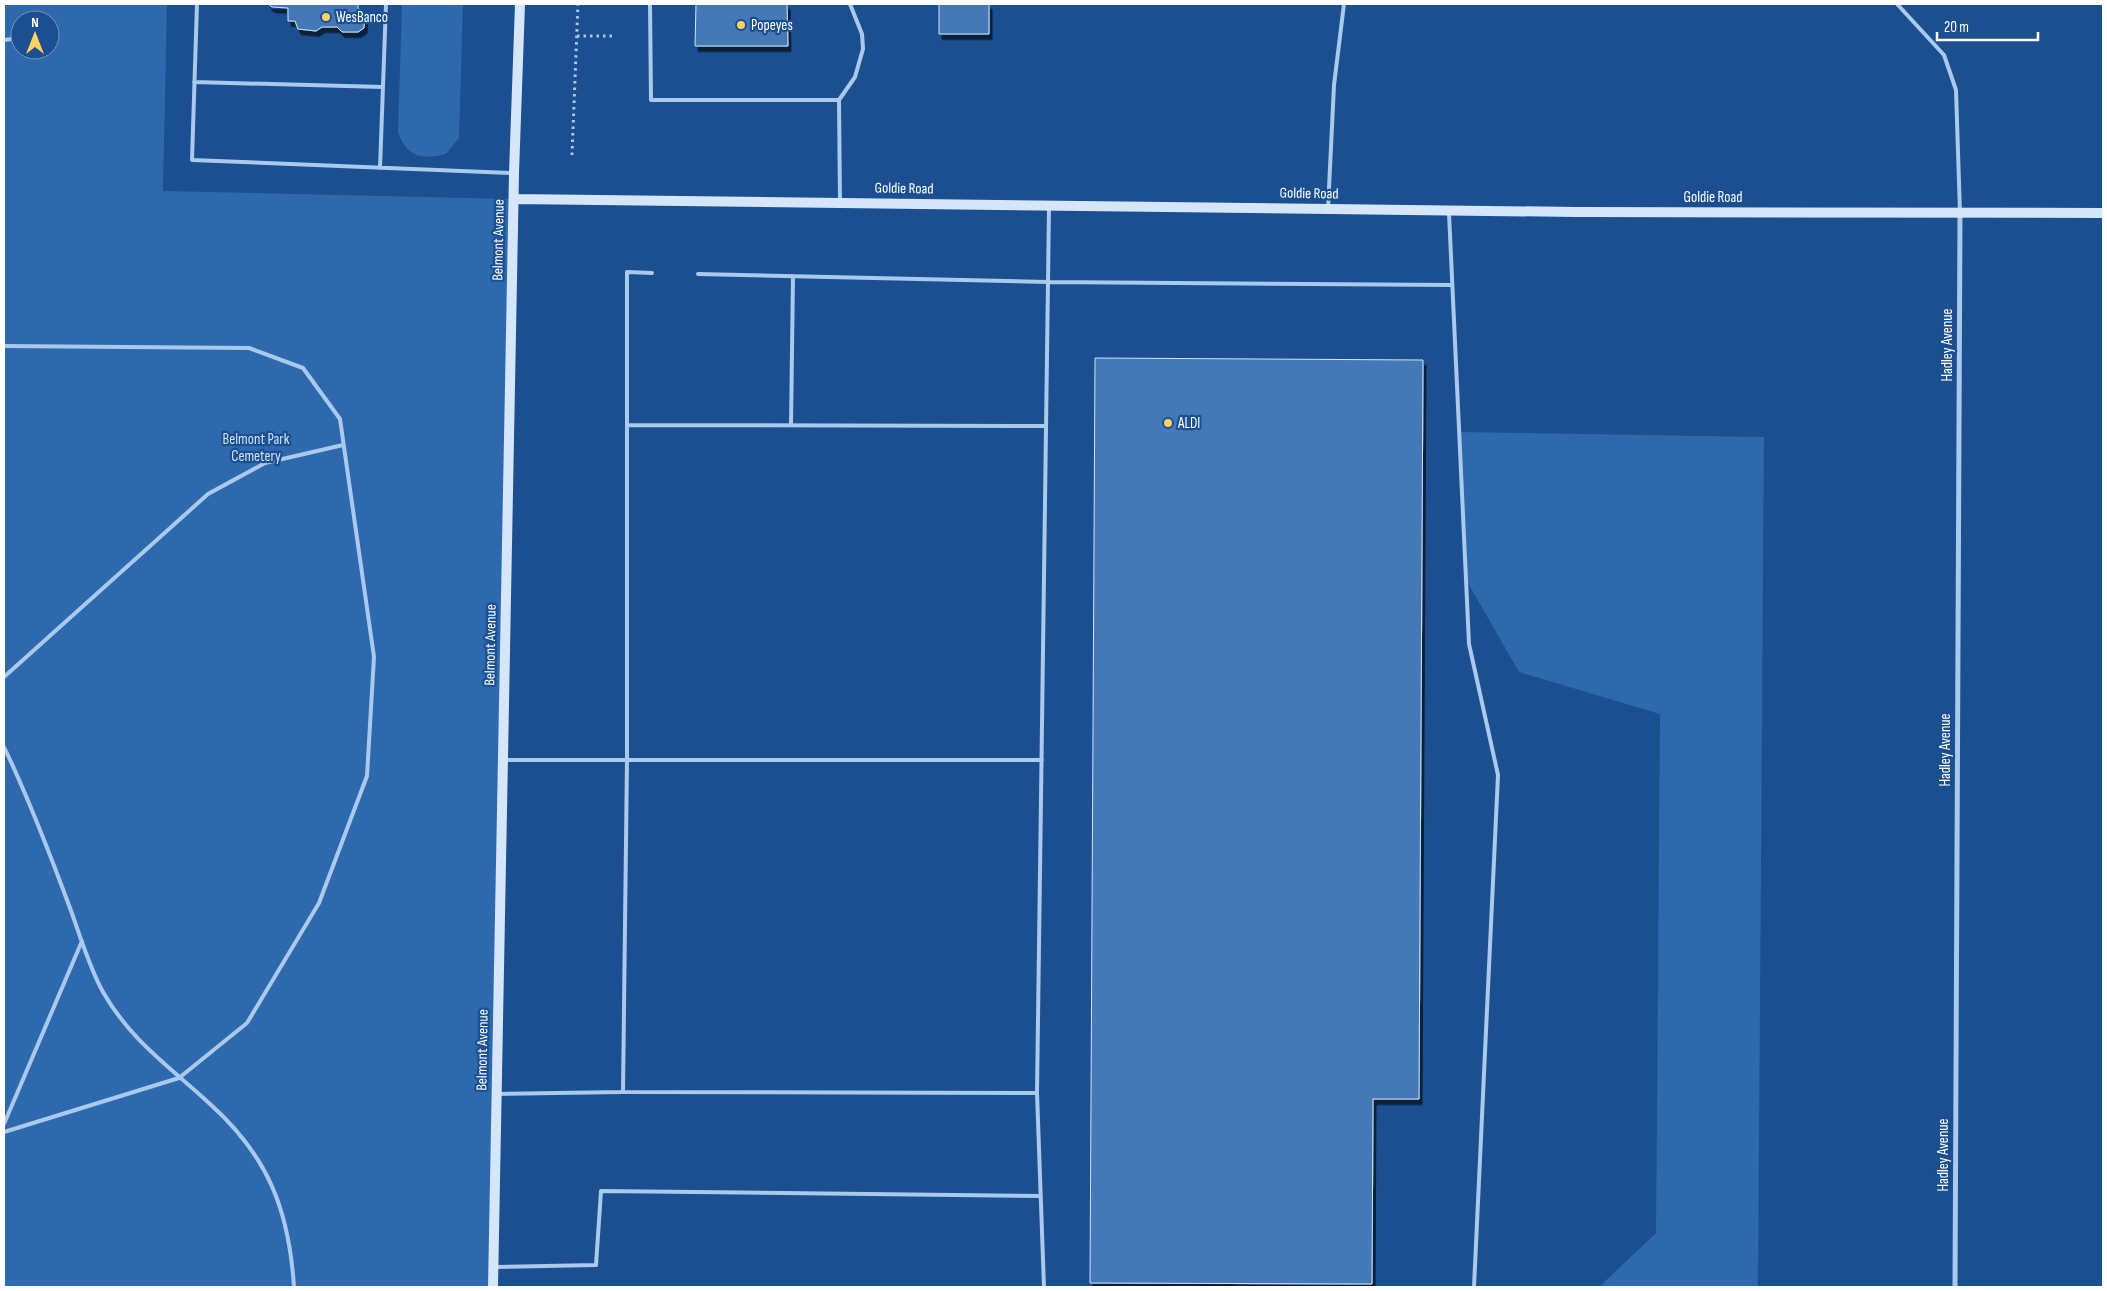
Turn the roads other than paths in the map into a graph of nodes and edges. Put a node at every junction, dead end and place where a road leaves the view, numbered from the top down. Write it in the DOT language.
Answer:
graph roads {
  1 [pos="197,4"];
  2 [pos="386,4"];
  3 [pos="520,4"];
  4 [pos="650,4"];
  5 [pos="850,4"];
  6 [pos="1344,4"];
  7 [pos="1897,4"];
  8 [pos="194,82"];
  9 [pos="383,87"];
  10 [pos="839,100"];
  11 [pos="380,168"];
  12 [pos="514,173"];
  13 [pos="514,199"];
  14 [pos="840,202"];
  15 [pos="1049,205"];
  16 [pos="1328,209"];
  17 [pos="1449,210"];
  18 [pos="1960,213"];
  19 [pos="2103,214"];
  20 [pos="652,273"];
  21 [pos="698,274"];
  22 [pos="793,276"];
  23 [pos="1048,282"];
  24 [pos="1452,285"];
  25 [pos="4,346"];
  26 [pos="627,424"];
  27 [pos="791,425"];
  28 [pos="1046,426"];
  29 [pos="343,445"];
  30 [pos="4,678"];
  31 [pos="4,747"];
  32 [pos="503,760"];
  33 [pos="626,760"];
  34 [pos="1042,760"];
  35 [pos="82,941"];
  36 [pos="179,1078"];
  37 [pos="623,1092"];
  38 [pos="1037,1093"];
  39 [pos="496,1094"];
  40 [pos="4,1124"];
  41 [pos="4,1132"];
  42 [pos="1041,1196"];
  43 [pos="493,1267"];
  44 [pos="294,1287"];
  45 [pos="493,1287"];
  46 [pos="1044,1287"];
  47 [pos="1474,1287"];
  48 [pos="1955,1287"];
  1 -- 8 [label="lane"];
  2 -- 9 [label="lane"];
  3 -- 12 [label="street, Belmont Avenue"];
  4 -- 10 [label="lane"];
  5 -- 10 [label="lane"];
  6 -- 16 [label="lane"];
  7 -- 18 [label="lane"];
  8 -- 9 [label="lane"];
  8 -- 11 [label="lane"];
  9 -- 11 [label="lane"];
  10 -- 14 [label="lane"];
  11 -- 12 [label="lane"];
  12 -- 13 [label="street, Belmont Avenue"];
  13 -- 14 [label="street, Goldie Road"];
  13 -- 32 [label="street, Belmont Avenue"];
  14 -- 15 [label="street, Goldie Road"];
  15 -- 16 [label="street, Goldie Road"];
  15 -- 23 [label="lane"];
  16 -- 17 [label="street, Goldie Road"];
  17 -- 18 [label="street, Goldie Road"];
  17 -- 24 [label="lane"];
  18 -- 19 [label="street, Goldie Road"];
  18 -- 48 [label="street, Hadley Avenue"];
  20 -- 26 [label="lane"];
  21 -- 22 [label="lane"];
  22 -- 23 [label="lane"];
  22 -- 27 [label="lane"];
  23 -- 24 [label="lane"];
  23 -- 28 [label="lane"];
  24 -- 47 [label="lane"];
  25 -- 29 [label="lane"];
  26 -- 27 [label="lane"];
  26 -- 33 [label="lane"];
  27 -- 28 [label="lane"];
  28 -- 34 [label="lane"];
  29 -- 30 [label="lane"];
  29 -- 36 [label="lane"];
  31 -- 35 [label="lane"];
  32 -- 33 [label="lane"];
  32 -- 39 [label="street, Belmont Avenue"];
  33 -- 34 [label="lane"];
  33 -- 37 [label="lane"];
  34 -- 38 [label="lane"];
  35 -- 36 [label="lane"];
  35 -- 40 [label="lane"];
  36 -- 41 [label="lane"];
  36 -- 44 [label="lane"];
  37 -- 38 [label="lane"];
  37 -- 39 [label="lane"];
  38 -- 42 [label="lane"];
  39 -- 43 [label="street, Belmont Avenue"];
  42 -- 43 [label="lane"];
  42 -- 46 [label="lane"];
  43 -- 45 [label="street, Belmont Avenue"];
}
